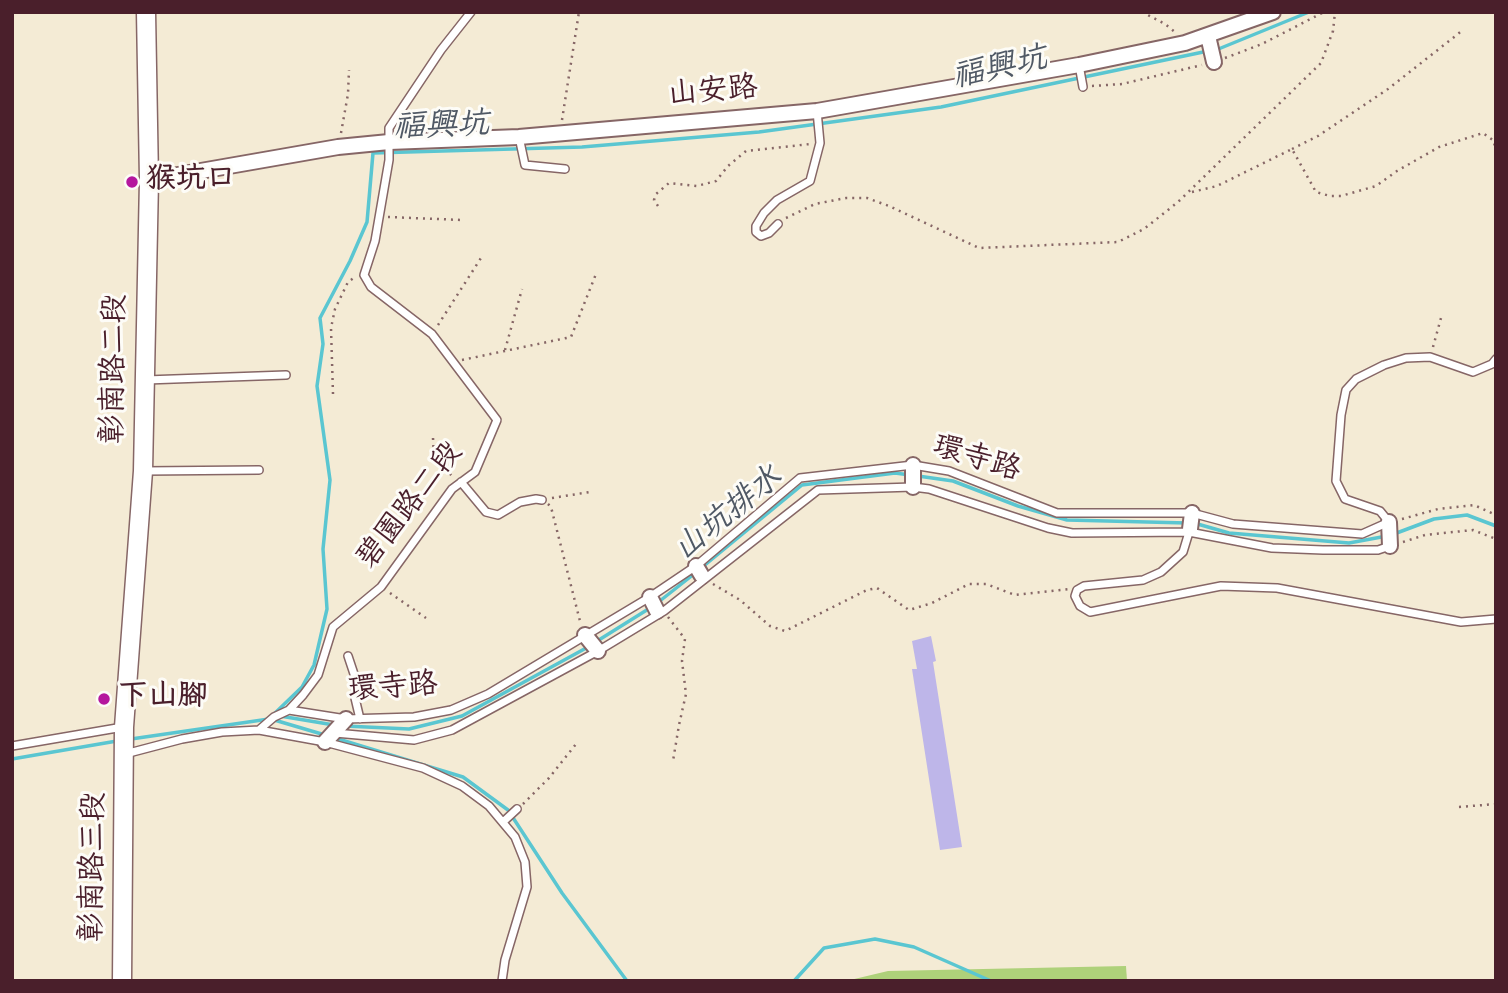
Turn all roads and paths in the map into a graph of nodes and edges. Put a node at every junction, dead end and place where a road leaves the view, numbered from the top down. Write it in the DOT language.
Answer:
graph roads {
  1 [pos="146,12"];
  2 [pos="471,12"];
  3 [pos="579,12"];
  4 [pos="1142,12"];
  5 [pos="1273,12"];
  6 [pos="1335,12"];
  7 [pos="1463,30"];
  8 [pos="1208,36"];
  9 [pos="1185,43"];
  10 [pos="1214,62"];
  11 [pos="1079,65"];
  12 [pos="349,70"];
  13 [pos="1083,87"];
  14 [pos="817,111"];
  15 [pos="560,133"];
  16 [pos="519,137"];
  17 [pos="389,142"];
  18 [pos="820,143"];
  19 [pos="338,147"];
  20 [pos="1292,149"];
  21 [pos="1496,157"];
  22 [pos="565,169"];
  23 [pos="149,180"];
  24 [pos="1189,193"];
  25 [pos="658,206"];
  26 [pos="379,216"];
  27 [pos="462,219"];
  28 [pos="778,224"];
  29 [pos="481,258"];
  30 [pos="596,274"];
  31 [pos="365,275"];
  32 [pos="522,289"];
  33 [pos="1441,318"];
  34 [pos="432,334"];
  35 [pos="505,350"];
  36 [pos="1430,357"];
  37 [pos="1496,359"];
  38 [pos="453,361"];
  39 [pos="286,375"];
  40 [pos="145,380"];
  41 [pos="333,394"];
  42 [pos="433,438"];
  43 [pos="259,470"];
  44 [pos="143,471"];
  45 [pos="913,474"];
  46 [pos="461,482"];
  47 [pos="590,492"];
  48 [pos="542,500"];
  49 [pos="1496,515"];
  50 [pos="1191,523"];
  51 [pos="1389,535"];
  52 [pos="1496,539"];
  53 [pos="700,572"];
  54 [pos="1084,586"];
  55 [pos="381,587"];
  56 [pos="656,605"];
  57 [pos="426,618"];
  58 [pos="1496,619"];
  59 [pos="593,644"];
  60 [pos="348,656"];
  61 [pos="289,710"];
  62 [pos="353,719"];
  63 [pos="124,727"];
  64 [pos="259,730"];
  65 [pos="330,738"];
  66 [pos="576,744"];
  67 [pos="12,746"];
  68 [pos="125,754"];
  69 [pos="673,761"];
  70 [pos="1496,804"];
  71 [pos="1459,807"];
  72 [pos="517,809"];
  73 [pos="503,822"];
  74 [pos="122,981"];
  75 [pos="502,981"];
  1 -- 23 [label="street, 彰南路二段"];
  2 -- 17 [label="lane"];
  3 -- 15 [label="path"];
  4 -- 9 [label="path"];
  5 -- 8 [label="street, 山安路"];
  6 -- 24 [label="path"];
  7 -- 20 [label="path"];
  8 -- 9 [label="street, 山安路"];
  8 -- 10 [label="street"];
  9 -- 11 [label="street, 山安路"];
  11 -- 13 [label="lane"];
  11 -- 14 [label="street, 山安路"];
  12 -- 19 [label="path"];
  14 -- 15 [label="street, 山安路"];
  14 -- 18 [label="lane"];
  15 -- 16 [label="street, 山安路"];
  16 -- 17 [label="street, 山安路"];
  16 -- 22 [label="lane"];
  17 -- 19 [label="street, 山安路"];
  17 -- 26 [label="lane"];
  18 -- 25 [label="path"];
  18 -- 28 [label="lane"];
  19 -- 23 [label="street, 山安路"];
  20 -- 21 [label="path"];
  20 -- 24 [label="path"];
  23 -- 40 [label="street, 彰南路二段"];
  24 -- 28 [label="path"];
  26 -- 27 [label="path"];
  26 -- 31 [label="lane"];
  29 -- 34 [label="path"];
  30 -- 35 [label="path"];
  31 -- 34 [label="lane, 碧園路二段"];
  31 -- 41 [label="path"];
  32 -- 35 [label="path"];
  33 -- 36 [label="path"];
  34 -- 38 [label="lane, 碧園路二段"];
  35 -- 38 [label="path"];
  36 -- 37 [label="lane"];
  36 -- 51 [label="lane"];
  38 -- 46 [label="lane, 碧園路二段"];
  39 -- 40 [label="lane"];
  40 -- 44 [label="street, 彰南路二段"];
  42 -- 46 [label="path"];
  43 -- 44 [label="lane"];
  44 -- 63 [label="street, 彰南路二段"];
  45 -- 50 [label="lane, 環寺路"];
  45 -- 50 [label="lane, 環寺路"];
  45 -- 53 [label="lane, 環寺路"];
  45 -- 53 [label="lane, 環寺路"];
  46 -- 48 [label="lane"];
  46 -- 55 [label="lane, 碧園路二段"];
  47 -- 48 [label="path"];
  48 -- 59 [label="path"];
  49 -- 51 [label="path"];
  50 -- 51 [label="lane, 環寺路"];
  50 -- 51 [label="lane, 環寺路"];
  50 -- 54 [label="lane"];
  51 -- 52 [label="path"];
  53 -- 54 [label="path"];
  53 -- 56 [label="lane, 環寺路"];
  53 -- 56 [label="lane, 環寺路"];
  54 -- 58 [label="lane"];
  55 -- 57 [label="path"];
  55 -- 61 [label="lane, 碧園路二段"];
  56 -- 59 [label="lane, 環寺路"];
  56 -- 59 [label="lane, 環寺路"];
  56 -- 69 [label="path"];
  59 -- 62 [label="lane, 環寺路"];
  59 -- 65 [label="lane, 環寺路"];
  60 -- 62 [label="lane"];
  61 -- 62 [label="lane, 環寺路"];
  61 -- 64 [label="lane, 碧園路二段"];
  62 -- 65 [label="street"];
  63 -- 67 [label="lane"];
  63 -- 68 [label="street, 彰南路二段"];
  64 -- 65 [label="lane"];
  64 -- 68 [label="lane"];
  65 -- 73 [label="lane"];
  66 -- 72 [label="path"];
  68 -- 74 [label="street, 彰南路三段"];
  70 -- 71 [label="path"];
  72 -- 73 [label="lane"];
  73 -- 75 [label="lane"];
}
